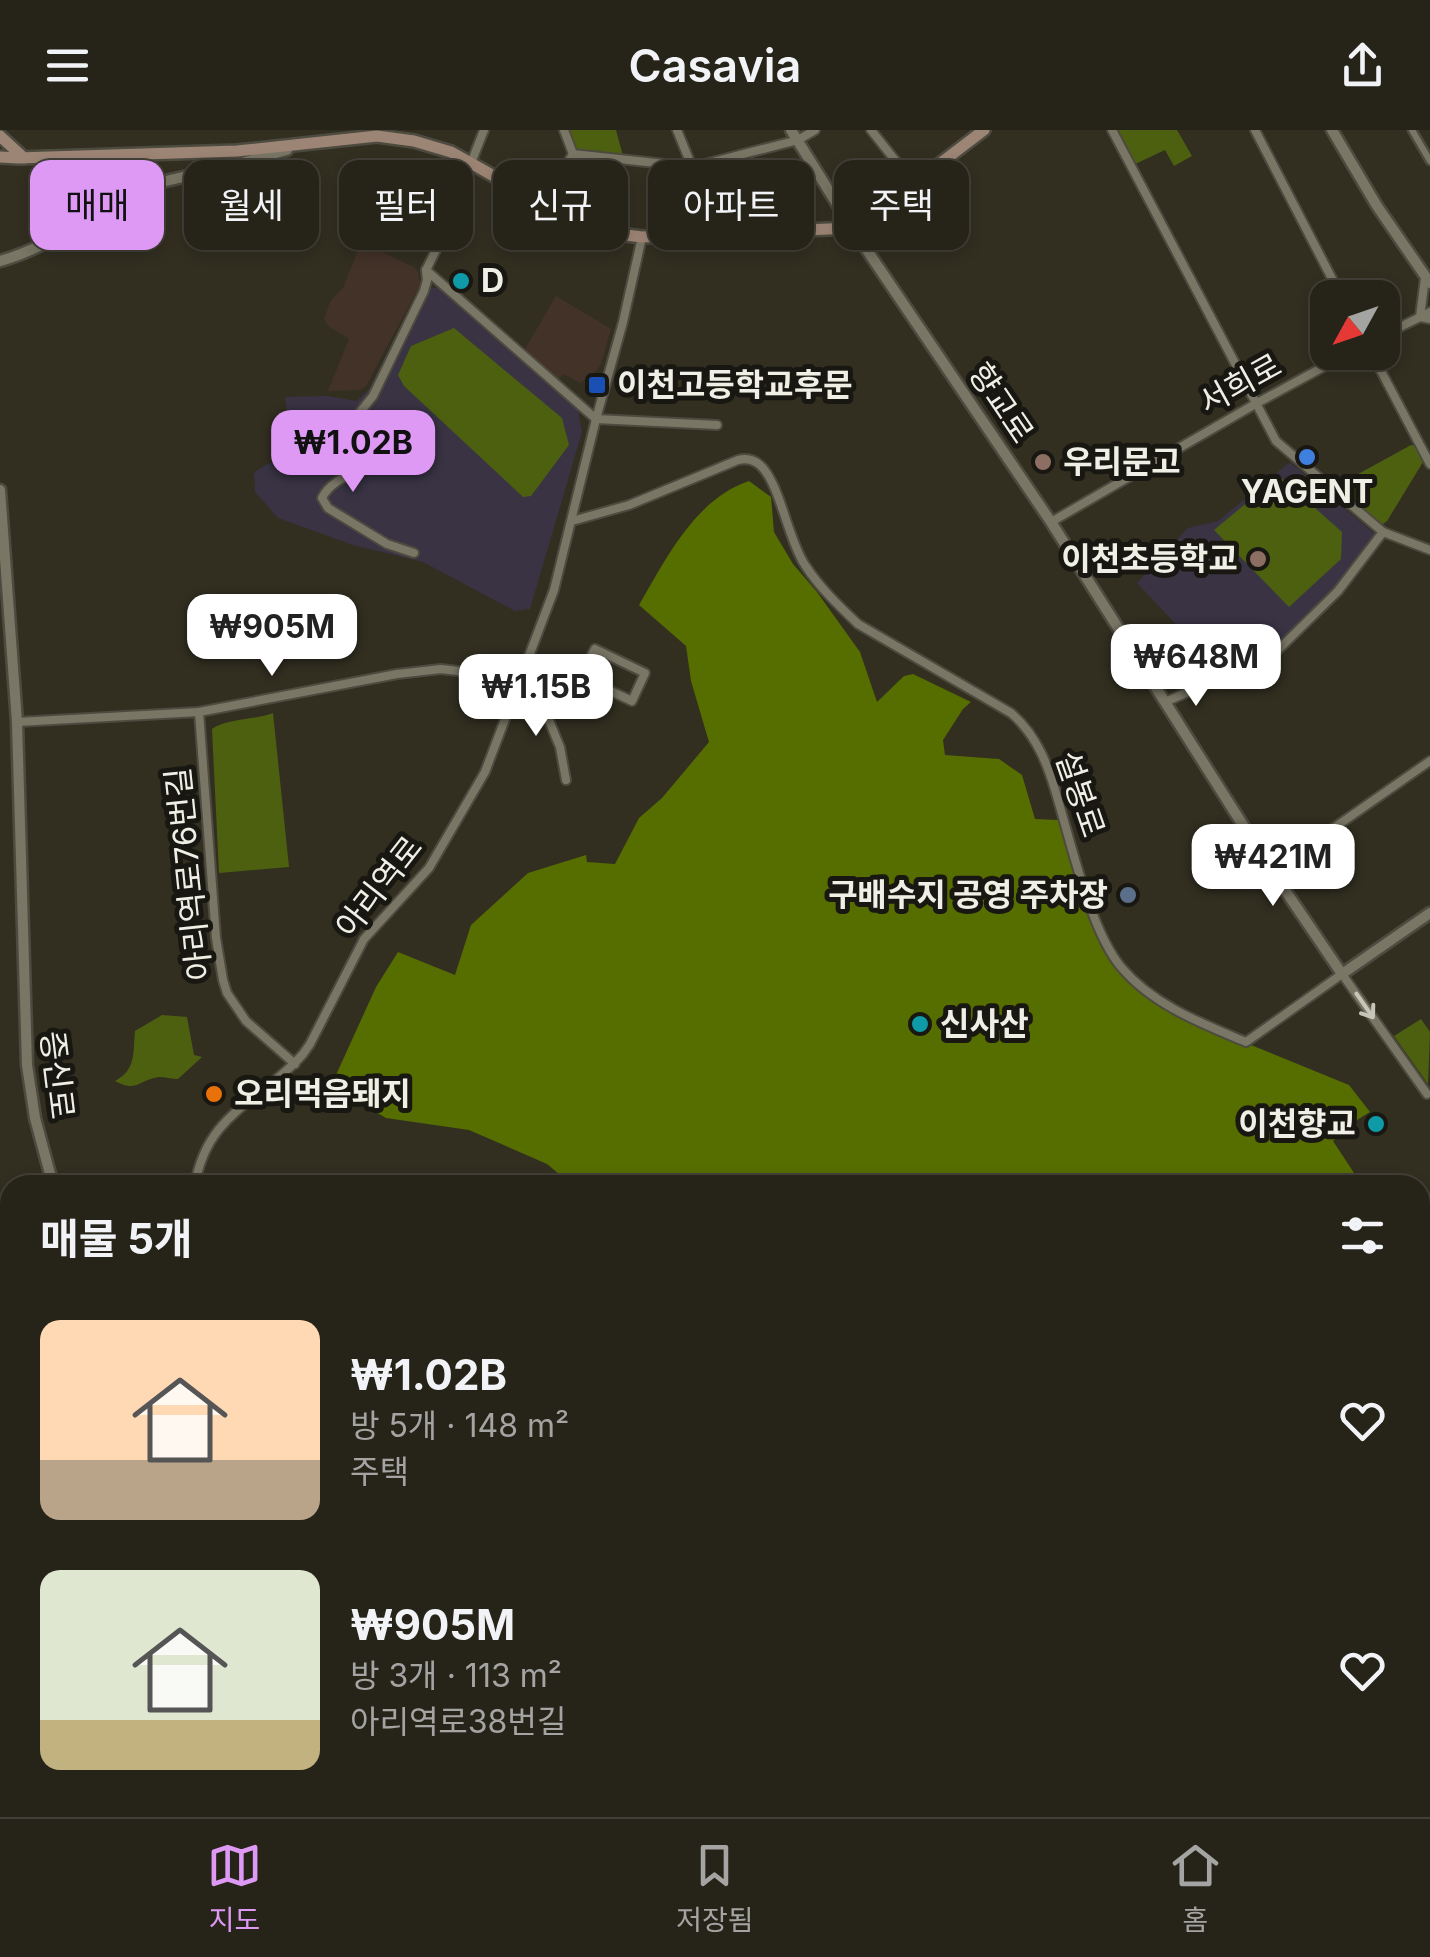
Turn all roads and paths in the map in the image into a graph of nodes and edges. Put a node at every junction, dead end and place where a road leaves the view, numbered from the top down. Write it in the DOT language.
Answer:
graph roads {
  1 [pos="484,130"];
  2 [pos="564,130"];
  3 [pos="677,130"];
  4 [pos="815,130"];
  5 [pos="871,130"];
  6 [pos="984,130"];
  7 [pos="1112,130"];
  8 [pos="1255,130"];
  9 [pos="1332,130"];
  10 [pos="1412,130"];
  11 [pos="396,134"];
  12 [pos="794,135"];
  13 [pos="0,136"];
  14 [pos="303,145"];
  15 [pos="170,154"];
  16 [pos="573,154"];
  17 [pos="0,157"];
  18 [pos="24,158"];
  19 [pos="470,160"];
  20 [pos="569,160"];
  21 [pos="690,160"];
  22 [pos="715,160"];
  23 [pos="895,160"];
  24 [pos="945,160"];
  25 [pos="1430,161"];
  26 [pos="648,162"];
  27 [pos="174,178"];
  28 [pos="834,199"];
  29 [pos="628,235"];
  30 [pos="642,237"];
  31 [pos="648,237"];
  32 [pos="436,250"];
  33 [pos="867,250"];
  34 [pos="0,262"];
  35 [pos="426,270"];
  36 [pos="1428,279"];
  37 [pos="1333,280"];
  38 [pos="1427,316"];
  39 [pos="1400,328"];
  40 [pos="1318,370"];
  41 [pos="1380,370"];
  42 [pos="1257,403"];
  43 [pos="596,419"];
  44 [pos="717,425"];
  45 [pos="348,427"];
  46 [pos="406,428"];
  47 [pos="1430,464"];
  48 [pos="0,490"];
  49 [pos="572,522"];
  50 [pos="1051,522"];
  51 [pos="1383,532"];
  52 [pos="1430,550"];
  53 [pos="414,553"];
  54 [pos="517,690"];
  55 [pos="632,701"];
  56 [pos="1165,702"];
  57 [pos="199,712"];
  58 [pos="17,722"];
  59 [pos="1430,761"];
  60 [pos="566,780"];
  61 [pos="1272,871"];
  62 [pos="1430,914"];
  63 [pos="1342,974"];
  64 [pos="295,1064"];
  65 [pos="1428,1094"];
  66 [pos="50,1175"];
  67 [pos="197,1175"];
  1 -- 19 [label="street"];
  2 -- 16 [label="street"];
  3 -- 21 [label="street"];
  4 -- 12 [label="street"];
  5 -- 23 [label="street"];
  6 -- 24 [label="main road"];
  7 -- 42 [label="street"];
  8 -- 37 [label="street"];
  9 -- 36 [label="street"];
  10 -- 25 [label="street"];
  11 -- 14 [label="main road"];
  11 -- 19 [label="main road"];
  12 -- 22 [label="street"];
  12 -- 28 [label="street, 향교로"];
  13 -- 18 [label="main road"];
  14 -- 15 [label="main road"];
  14 -- 27 [label="street"];
  15 -- 18 [label="main road"];
  15 -- 27 [label="street"];
  16 -- 20 [label="street"];
  16 -- 26 [label="street"];
  17 -- 18 [label="main road"];
  27 -- 34 [label="street"];
  29 -- 30 [label="main road"];
  30 -- 31 [label="main road"];
  30 -- 43 [label="street, 아리역로"];
  32 -- 35 [label="street"];
  33 -- 50 [label="street, 향교로"];
  35 -- 43 [label="street"];
  35 -- 45 [label="street"];
  36 -- 38 [label="street"];
  38 -- 39 [label="street"];
  40 -- 42 [label="street, 서희로"];
  41 -- 47 [label="street"];
  42 -- 50 [label="street, 서희로"];
  42 -- 51 [label="street"];
  43 -- 44 [label="street"];
  43 -- 49 [label="street, 아리역로"];
  46 -- 53 [label="street"];
  48 -- 58 [label="street, 증신로"];
  49 -- 54 [label="street, 아리역로"];
  49 -- 63 [label="street, 설봉로"];
  50 -- 56 [label="street, 향교로"];
  51 -- 52 [label="street"];
  51 -- 56 [label="street"];
  54 -- 57 [label="street"];
  54 -- 60 [label="street"];
  54 -- 64 [label="street, 아리역로"];
  55 -- 55 [label="street"];
  56 -- 61 [label="street, 향교로"];
  57 -- 58 [label="street"];
  57 -- 64 [label="street, 아리역로76번길"];
  58 -- 66 [label="street, 증신로"];
  59 -- 61 [label="street"];
  61 -- 63 [label="street, 향교로"];
  62 -- 63 [label="street, 설봉로"];
  63 -- 65 [label="street, 향교로, one-way"];
  64 -- 67 [label="street, 아리역로"];
}
